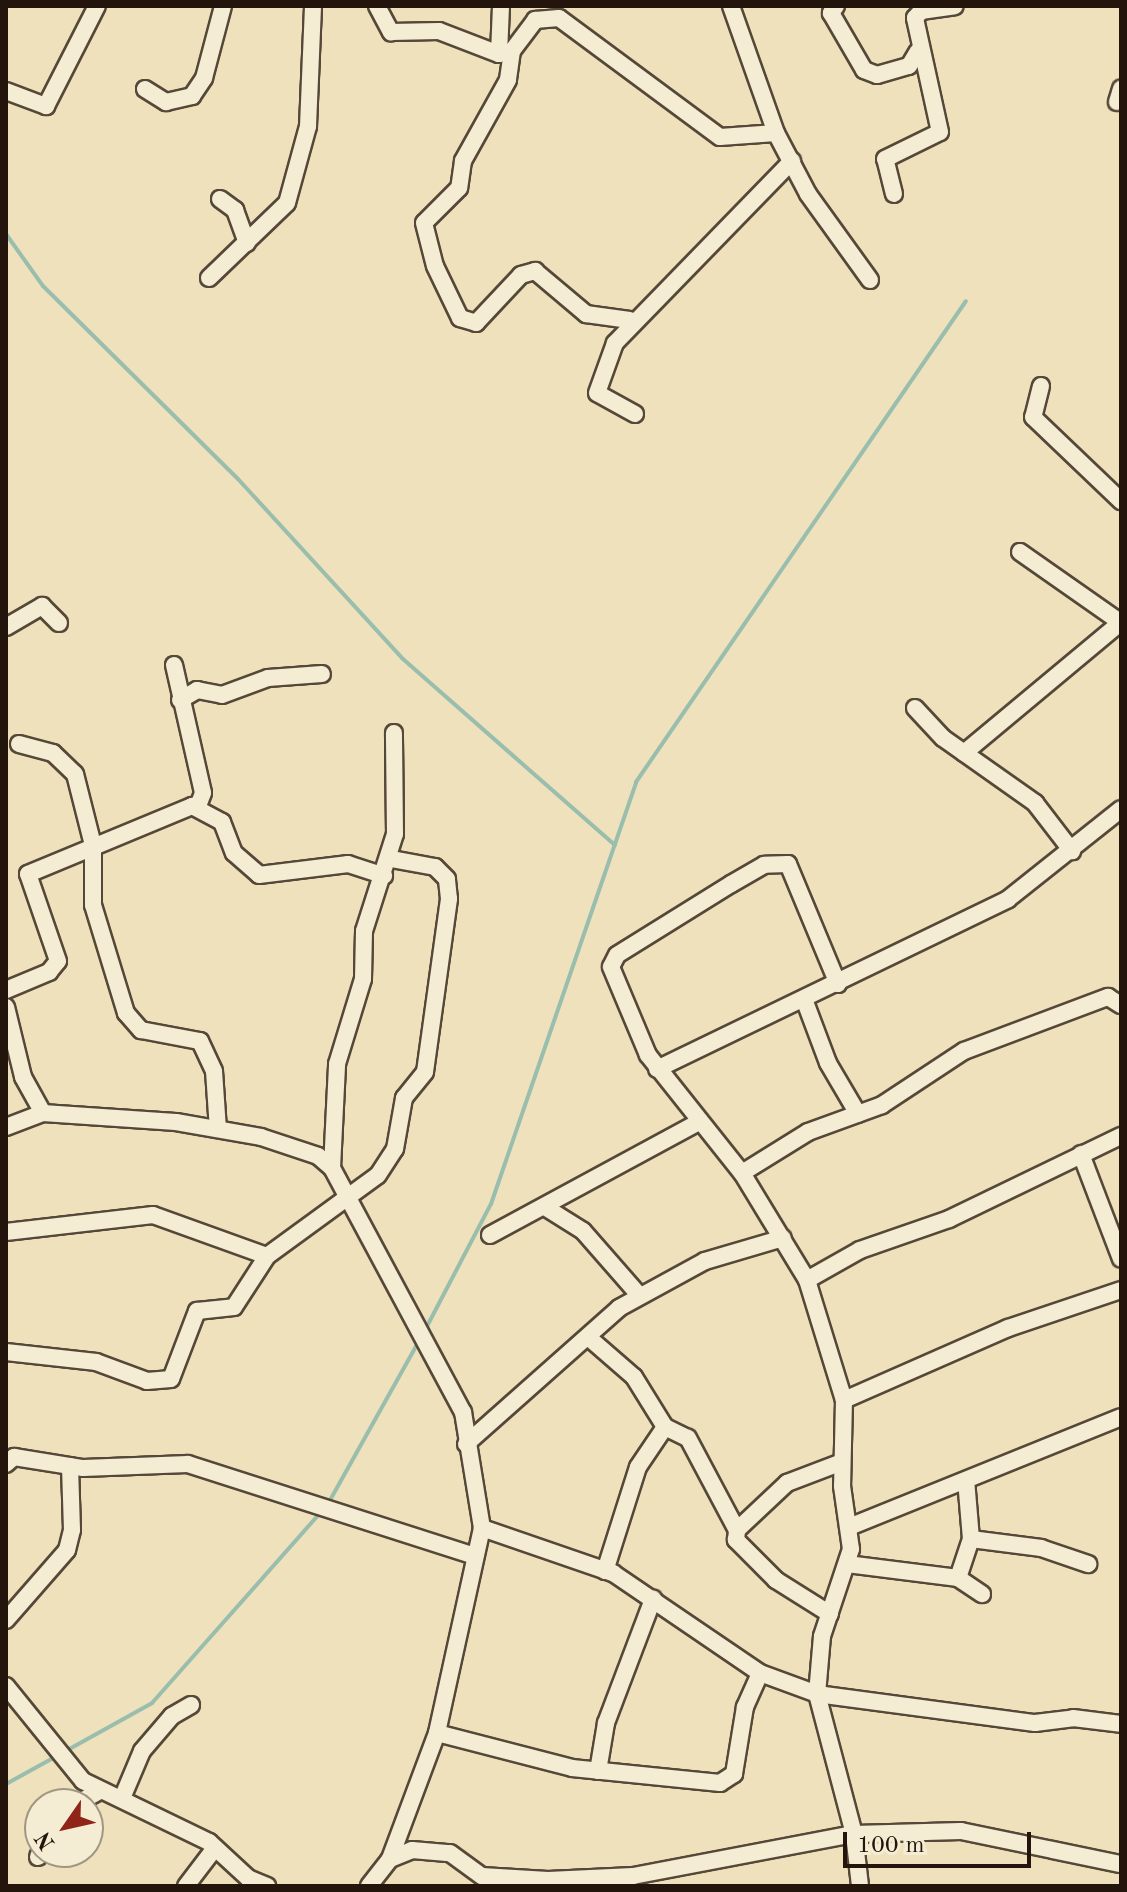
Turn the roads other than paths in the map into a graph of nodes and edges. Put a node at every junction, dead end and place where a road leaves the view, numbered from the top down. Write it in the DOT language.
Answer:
graph roads {
  1 [pos="97,6"];
  2 [pos="223,6"];
  3 [pos="313,6"];
  4 [pos="377,6"];
  5 [pos="501,6"];
  6 [pos="733,6"];
  7 [pos="836,6"];
  8 [pos="955,6"];
  9 [pos="935,8"];
  10 [pos="918,51"];
  11 [pos="505,52"];
  12 [pos="145,89"];
  13 [pos="6,91"];
  14 [pos="776,133"];
  15 [pos="792,161"];
  16 [pos="894,194"];
  17 [pos="220,199"];
  18 [pos="247,243"];
  19 [pos="209,278"];
  20 [pos="870,280"];
  21 [pos="630,320"];
  22 [pos="1041,386"];
  23 [pos="635,414"];
  24 [pos="1121,501"];
  25 [pos="1020,552"];
  26 [pos="1120,622"];
  27 [pos="59,623"];
  28 [pos="6,627"];
  29 [pos="174,665"];
  30 [pos="322,674"];
  31 [pos="180,700"];
  32 [pos="915,708"];
  33 [pos="394,733"];
  34 [pos="19,744"];
  35 [pos="964,753"];
  36 [pos="198,806"];
  37 [pos="1121,809"];
  38 [pos="93,845"];
  39 [pos="1072,851"];
  40 [pos="391,859"];
  41 [pos="384,876"];
  42 [pos="838,984"];
  43 [pos="6,990"];
  44 [pos="804,999"];
  45 [pos="1121,1005"];
  46 [pos="6,1007"];
  47 [pos="657,1069"];
  48 [pos="43,1113"];
  49 [pos="858,1114"];
  50 [pos="699,1122"];
  51 [pos="6,1127"];
  52 [pos="218,1129"];
  53 [pos="1121,1136"];
  54 [pos="1081,1154"];
  55 [pos="332,1168"];
  56 [pos="742,1173"];
  57 [pos="347,1196"];
  58 [pos="548,1209"];
  59 [pos="6,1232"];
  60 [pos="490,1235"];
  61 [pos="783,1238"];
  62 [pos="267,1256"];
  63 [pos="1121,1259"];
  64 [pos="807,1280"];
  65 [pos="1121,1290"];
  66 [pos="640,1296"];
  67 [pos="588,1337"];
  68 [pos="6,1352"];
  69 [pos="844,1400"];
  70 [pos="1121,1417"];
  71 [pos="665,1427"];
  72 [pos="466,1444"];
  73 [pos="842,1462"];
  74 [pos="6,1464"];
  75 [pos="70,1466"];
  76 [pos="966,1480"];
  77 [pos="849,1527"];
  78 [pos="482,1528"];
  79 [pos="737,1530"];
  80 [pos="971,1539"];
  81 [pos="475,1556"];
  82 [pos="847,1564"];
  83 [pos="1088,1564"];
  84 [pos="605,1571"];
  85 [pos="958,1578"];
  86 [pos="982,1594"];
  87 [pos="653,1599"];
  88 [pos="830,1614"];
  89 [pos="6,1620"];
  90 [pos="760,1673"];
  91 [pos="6,1686"];
  92 [pos="817,1694"];
  93 [pos="191,1705"];
  94 [pos="1121,1724"];
  95 [pos="437,1733"];
  96 [pos="598,1771"];
  97 [pos="94,1788"];
  98 [pos="104,1792"];
  99 [pos="123,1796"];
  100 [pos="854,1834"];
  101 [pos="215,1848"];
  102 [pos="390,1859"];
  103 [pos="1121,1864"];
  104 [pos="186,1886"];
  105 [pos="267,1886"];
  106 [pos="369,1886"];
  107 [pos="860,1886"];
  1 -- 13 [label="street"];
  2 -- 12 [label="street"];
  3 -- 18 [label="street"];
  4 -- 11 [label="street"];
  5 -- 11 [label="street"];
  6 -- 14 [label="street"];
  7 -- 10 [label="street"];
  8 -- 9 [label="street"];
  9 -- 10 [label="street"];
  10 -- 16 [label="street"];
  11 -- 14 [label="street"];
  11 -- 21 [label="street"];
  14 -- 15 [label="street"];
  15 -- 20 [label="street"];
  15 -- 21 [label="street"];
  17 -- 18 [label="street"];
  18 -- 19 [label="street"];
  21 -- 23 [label="street"];
  22 -- 24 [label="street"];
  25 -- 26 [label="street"];
  26 -- 35 [label="street"];
  27 -- 28 [label="street"];
  29 -- 31 [label="street"];
  30 -- 31 [label="street"];
  31 -- 36 [label="street"];
  32 -- 35 [label="street"];
  33 -- 40 [label="street"];
  34 -- 38 [label="street"];
  35 -- 39 [label="street"];
  36 -- 38 [label="street"];
  36 -- 41 [label="street"];
  37 -- 39 [label="street"];
  38 -- 43 [label="street"];
  38 -- 52 [label="street"];
  39 -- 42 [label="street"];
  40 -- 41 [label="street"];
  40 -- 57 [label="street"];
  41 -- 55 [label="street"];
  42 -- 44 [label="street"];
  42 -- 47 [label="street"];
  44 -- 47 [label="street"];
  44 -- 49 [label="street"];
  45 -- 49 [label="street"];
  46 -- 48 [label="street"];
  47 -- 50 [label="street"];
  48 -- 51 [label="street"];
  48 -- 52 [label="street"];
  49 -- 56 [label="street"];
  50 -- 56 [label="street"];
  50 -- 58 [label="street"];
  52 -- 55 [label="street"];
  53 -- 54 [label="street"];
  54 -- 63 [label="street"];
  54 -- 64 [label="street"];
  55 -- 57 [label="street"];
  56 -- 61 [label="street"];
  57 -- 62 [label="street"];
  57 -- 72 [label="street"];
  58 -- 60 [label="street"];
  58 -- 66 [label="street"];
  59 -- 62 [label="street"];
  61 -- 64 [label="street"];
  61 -- 66 [label="street"];
  62 -- 68 [label="street"];
  64 -- 69 [label="street"];
  65 -- 69 [label="street"];
  66 -- 67 [label="street"];
  67 -- 71 [label="street"];
  67 -- 72 [label="street"];
  69 -- 73 [label="street"];
  70 -- 76 [label="street"];
  71 -- 79 [label="street"];
  71 -- 84 [label="street"];
  72 -- 78 [label="street"];
  73 -- 77 [label="street"];
  73 -- 79 [label="street"];
  74 -- 75 [label="street"];
  75 -- 81 [label="street"];
  75 -- 89 [label="street"];
  76 -- 77 [label="street"];
  76 -- 80 [label="street"];
  77 -- 82 [label="street"];
  78 -- 81 [label="street"];
  78 -- 84 [label="street"];
  79 -- 88 [label="street"];
  80 -- 83 [label="street"];
  80 -- 85 [label="street"];
  81 -- 95 [label="street"];
  82 -- 85 [label="street"];
  82 -- 88 [label="street"];
  84 -- 87 [label="street"];
  85 -- 86 [label="street"];
  87 -- 90 [label="street"];
  87 -- 96 [label="street"];
  88 -- 92 [label="street"];
  90 -- 92 [label="street"];
  90 -- 96 [label="street"];
  91 -- 97 [label="street"];
  92 -- 94 [label="street"];
  92 -- 100 [label="street"];
  93 -- 99 [label="street"];
  95 -- 96 [label="street"];
  95 -- 102 [label="street"];
  98 -- 99 [label="street"];
  99 -- 101 [label="street"];
  100 -- 102 [label="street"];
  100 -- 103 [label="street"];
  100 -- 107 [label="street"];
  101 -- 104 [label="street"];
  101 -- 105 [label="street"];
  102 -- 106 [label="street"];
}
